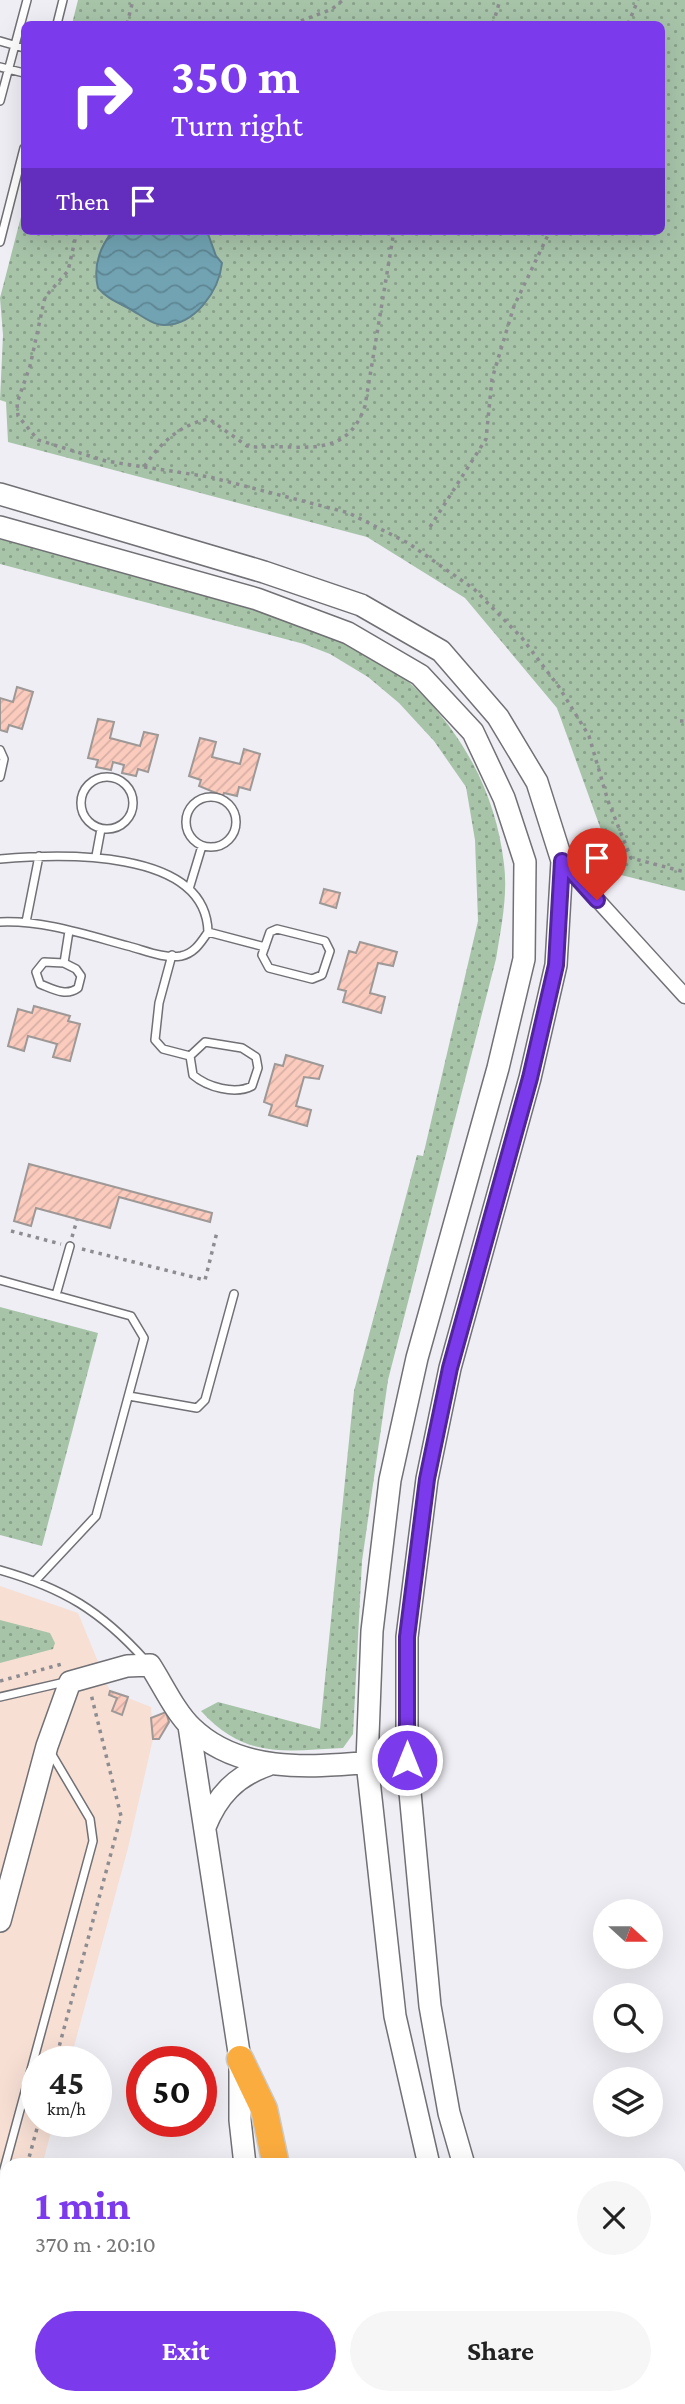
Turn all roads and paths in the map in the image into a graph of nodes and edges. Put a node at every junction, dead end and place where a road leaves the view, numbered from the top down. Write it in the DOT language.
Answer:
graph roads {
  1 [pos="27,0"];
  2 [pos="63,0"];
  3 [pos="133,0"];
  4 [pos="343,0"];
  5 [pos="500,0"];
  6 [pos="638,0"];
  7 [pos="58,21"];
  8 [pos="128,21"];
  9 [pos="301,21"];
  10 [pos="494,21"];
  11 [pos="629,21"];
  12 [pos="0,41"];
  13 [pos="14,44"];
  14 [pos="21,47"];
  15 [pos="4,68"];
  16 [pos="21,73"];
  17 [pos="0,100"];
  18 [pos="21,160"];
  19 [pos="76,235"];
  20 [pos="393,235"];
  21 [pos="548,235"];
  22 [pos="0,242"];
  23 [pos="144,467"];
  24 [pos="0,494"];
  25 [pos="0,527"];
  26 [pos="430,527"];
  27 [pos="0,750"];
  28 [pos="0,776"];
  29 [pos="101,829"];
  30 [pos="202,846"];
  31 [pos="39,856"];
  32 [pos="96,856"];
  33 [pos="0,859"];
  34 [pos="562,861"];
  35 [pos="685,872"];
  36 [pos="189,889"];
  37 [pos="0,922"];
  38 [pos="26,922"];
  39 [pos="69,931"];
  40 [pos="208,932"];
  41 [pos="265,947"];
  42 [pos="172,955"];
  43 [pos="64,963"];
  44 [pos="685,996"];
  45 [pos="190,1056"];
  46 [pos="11,1231"];
  47 [pos="217,1232"];
  48 [pos="70,1246"];
  49 [pos="0,1280"];
  50 [pos="234,1294"];
  51 [pos="56,1295"];
  52 [pos="129,1396"];
  53 [pos="0,1570"];
  54 [pos="36,1580"];
  55 [pos="150,1665"];
  56 [pos="67,1672"];
  57 [pos="0,1681"];
  58 [pos="0,1697"];
  59 [pos="189,1726"];
  60 [pos="47,1746"];
  61 [pos="407,1760"];
  62 [pos="367,1762"];
  63 [pos="268,1765"];
  64 [pos="205,1827"];
  65 [pos="0,1921"];
  66 [pos="240,2059"];
  67 [pos="35,2137"];
  68 [pos="7,2158"];
  69 [pos="29,2158"];
  70 [pos="244,2158"];
  71 [pos="274,2158"];
  72 [pos="427,2158"];
  73 [pos="462,2158"];
  1 -- 13 [label="lane"];
  2 -- 7 [label="lane"];
  3 -- 8 [label="path"];
  4 -- 9 [label="path"];
  5 -- 10 [label="path"];
  6 -- 11 [label="path"];
  12 -- 13 [label="lane"];
  13 -- 14 [label="lane"];
  13 -- 15 [label="lane"];
  15 -- 16 [label="lane"];
  15 -- 17 [label="lane"];
  18 -- 22 [label="lane"];
  19 -- 23 [label="path"];
  20 -- 23 [label="path"];
  21 -- 26 [label="path"];
  23 -- 35 [label="path"];
  24 -- 34 [label="main road"];
  25 -- 62 [label="main road"];
  27 -- 28 [label="lane"];
  29 -- 29 [label="lane"];
  29 -- 32 [label="lane"];
  30 -- 30 [label="lane"];
  30 -- 36 [label="lane"];
  31 -- 32 [label="lane"];
  31 -- 33 [label="lane"];
  31 -- 38 [label="lane"];
  32 -- 36 [label="lane"];
  34 -- 44 [label="street"];
  34 -- 61 [label="main road"];
  36 -- 40 [label="lane"];
  37 -- 38 [label="lane"];
  38 -- 39 [label="lane"];
  39 -- 42 [label="lane"];
  39 -- 43 [label="lane"];
  40 -- 41 [label="lane"];
  40 -- 42 [label="lane"];
  41 -- 41 [label="lane"];
  42 -- 45 [label="lane"];
  43 -- 43 [label="lane"];
  45 -- 45 [label="lane"];
  46 -- 48 [label="path"];
  47 -- 48 [label="path"];
  48 -- 51 [label="lane"];
  49 -- 51 [label="lane"];
  50 -- 52 [label="lane"];
  51 -- 52 [label="lane"];
  52 -- 54 [label="lane"];
  53 -- 54 [label="lane"];
  54 -- 55 [label="lane"];
  55 -- 56 [label="main road"];
  55 -- 59 [label="main road"];
  56 -- 57 [label="path"];
  56 -- 58 [label="lane"];
  56 -- 60 [label="main road"];
  59 -- 63 [label="main road"];
  59 -- 64 [label="main road"];
  60 -- 65 [label="main road"];
  60 -- 68 [label="lane"];
  61 -- 62 [label="main road"];
  61 -- 73 [label="main road"];
  62 -- 63 [label="main road"];
  62 -- 72 [label="main road"];
  63 -- 64 [label="main road"];
  64 -- 66 [label="main road"];
  66 -- 70 [label="main road"];
  66 -- 71 [label="highway"];
  67 -- 69 [label="path"];
}
